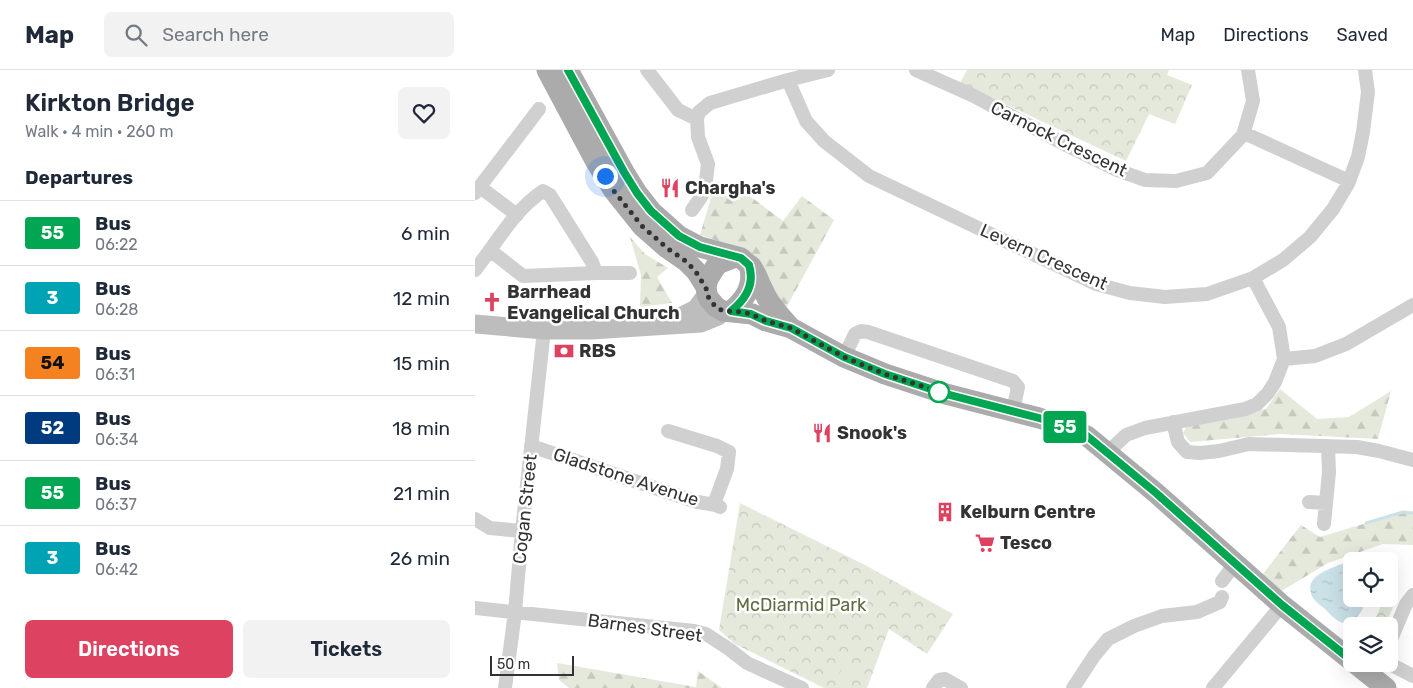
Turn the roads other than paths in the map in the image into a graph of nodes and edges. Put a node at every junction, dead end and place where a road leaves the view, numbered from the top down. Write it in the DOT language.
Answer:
graph roads {
  1 [pos="547,70"];
  2 [pos="568,70"];
  3 [pos="647,70"];
  4 [pos="828,70"];
  5 [pos="917,70"];
  6 [pos="1248,70"];
  7 [pos="1365,70"];
  8 [pos="788,80"];
  9 [pos="539,109"];
  10 [pos="697,119"];
  11 [pos="1244,133"];
  12 [pos="1349,182"];
  13 [pos="477,190"];
  14 [pos="692,210"];
  15 [pos="517,215"];
  16 [pos="491,251"];
  17 [pos="743,261"];
  18 [pos="475,270"];
  19 [pos="596,273"];
  20 [pos="630,273"];
  21 [pos="1253,278"];
  22 [pos="706,291"];
  23 [pos="1413,305"];
  24 [pos="727,311"];
  25 [pos="475,324"];
  26 [pos="664,325"];
  27 [pos="791,328"];
  28 [pos="543,330"];
  29 [pos="844,357"];
  30 [pos="1284,359"];
  31 [pos="1013,411"];
  32 [pos="1173,422"];
  33 [pos="668,431"];
  34 [pos="531,446"];
  35 [pos="1328,447"];
  36 [pos="1108,452"];
  37 [pos="1413,460"];
  38 [pos="1309,502"];
  39 [pos="1327,503"];
  40 [pos="475,519"];
  41 [pos="1324,524"];
  42 [pos="522,531"];
  43 [pos="1235,564"];
  44 [pos="1222,581"];
  45 [pos="1413,595"];
  46 [pos="1222,597"];
  47 [pos="1282,605"];
  48 [pos="475,608"];
  49 [pos="515,612"];
  50 [pos="1398,623"];
  51 [pos="1343,654"];
  52 [pos="1398,668"];
  53 [pos="1366,672"];
  54 [pos="1413,676"];
  55 [pos="505,688"];
  56 [pos="802,688"];
  57 [pos="933,688"];
  58 [pos="961,688"];
  59 [pos="1073,688"];
  60 [pos="1213,688"];
  61 [pos="1386,688"];
  1 -- 22 [label="main road"];
  2 -- 17 [label="main road"];
  3 -- 10 [label="street"];
  4 -- 8 [label="street"];
  5 -- 11 [label="street, Carnock Crescent"];
  6 -- 11 [label="street, Carnock Crescent"];
  7 -- 12 [label="street, Levern Crescent"];
  8 -- 10 [label="street"];
  8 -- 21 [label="street, Levern Crescent"];
  9 -- 13 [label="street"];
  10 -- 14 [label="street"];
  11 -- 12 [label="street"];
  12 -- 21 [label="street, Levern Crescent"];
  13 -- 15 [label="street"];
  15 -- 16 [label="street"];
  15 -- 19 [label="street"];
  16 -- 18 [label="street"];
  16 -- 19 [label="street"];
  17 -- 22 [label="main road"];
  17 -- 24 [label="main road"];
  17 -- 27 [label="main road"];
  19 -- 20 [label="street"];
  21 -- 30 [label="street"];
  22 -- 24 [label="main road"];
  22 -- 26 [label="main road"];
  23 -- 30 [label="street"];
  24 -- 26 [label="main road"];
  24 -- 27 [label="main road"];
  25 -- 28 [label="main road"];
  26 -- 28 [label="main road"];
  27 -- 29 [label="main road"];
  28 -- 34 [label="street, Cogan Street"];
  29 -- 31 [label="main road"];
  29 -- 31 [label="street"];
  30 -- 32 [label="street"];
  31 -- 36 [label="main road"];
  32 -- 35 [label="street"];
  32 -- 36 [label="street"];
  33 -- 34 [label="street, Gladstone Avenue"];
  34 -- 42 [label="street, Cogan Street"];
  35 -- 37 [label="street"];
  35 -- 39 [label="street"];
  36 -- 43 [label="main road"];
  38 -- 39 [label="street"];
  39 -- 41 [label="street"];
  40 -- 42 [label="street"];
  42 -- 49 [label="street, Cogan Street"];
  43 -- 44 [label="street"];
  43 -- 47 [label="main road"];
  45 -- 50 [label="street"];
  46 -- 59 [label="street"];
  47 -- 51 [label="main road"];
  47 -- 60 [label="street"];
  48 -- 49 [label="street, Barnes Street"];
  49 -- 55 [label="street, Cogan Street"];
  49 -- 56 [label="street, Barnes Street"];
  52 -- 54 [label="street"];
  53 -- 61 [label="main road"];
  57 -- 58 [label="street"];
}
